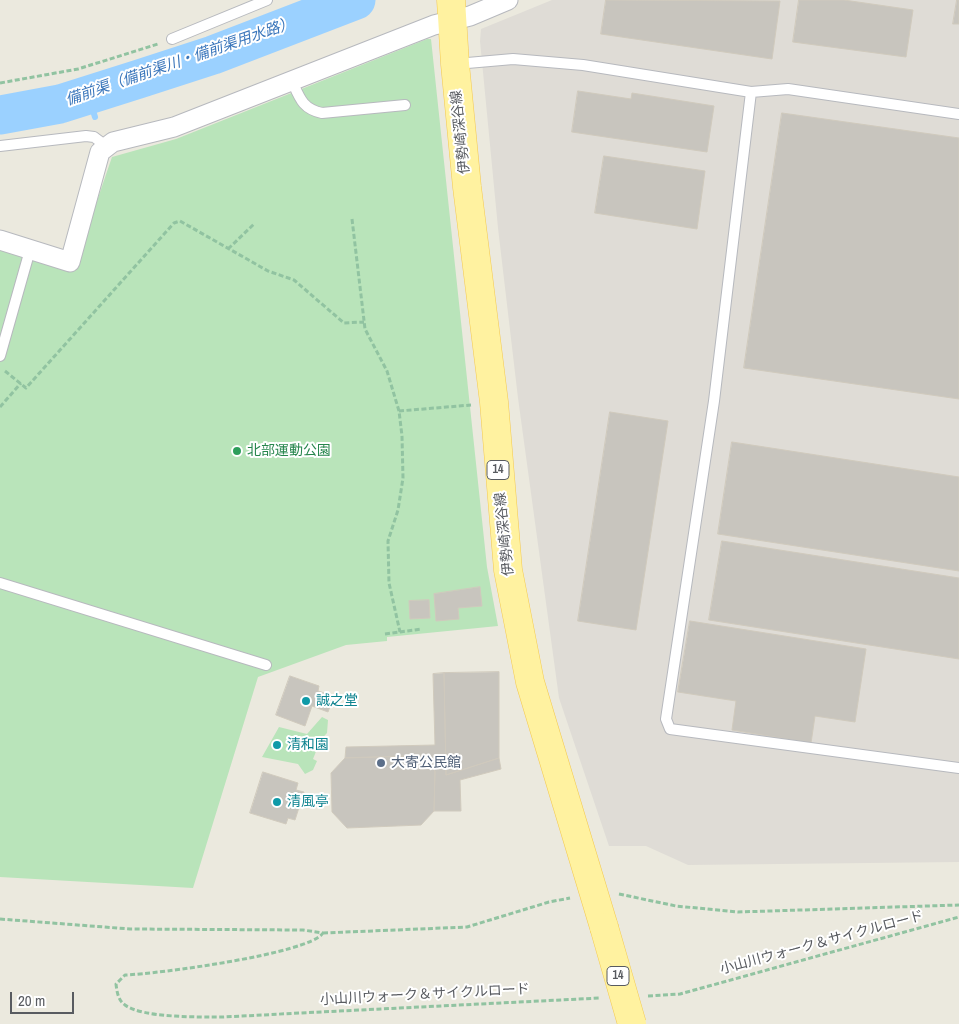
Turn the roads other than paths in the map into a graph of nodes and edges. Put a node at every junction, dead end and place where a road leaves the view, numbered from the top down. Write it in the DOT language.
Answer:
graph roads {
  1 [pos="267,0"];
  2 [pos="508,0"];
  3 [pos="451,7"];
  4 [pos="172,39"];
  5 [pos="455,64"];
  6 [pos="292,82"];
  7 [pos="751,92"];
  8 [pos="405,105"];
  9 [pos="959,114"];
  10 [pos="0,146"];
  11 [pos="106,146"];
  12 [pos="0,240"];
  13 [pos="30,250"];
  14 [pos="0,356"];
  15 [pos="0,583"];
  16 [pos="266,665"];
  17 [pos="959,768"];
  18 [pos="632,1024"];
  1 -- 4 [label="lane"];
  2 -- 3 [label="street"];
  3 -- 5 [label="main road, 伊勢崎深谷線 / 14"];
  3 -- 6 [label="street"];
  5 -- 7 [label="lane"];
  5 -- 18 [label="main road, 伊勢崎深谷線 / 14, bridge"];
  6 -- 8 [label="lane"];
  6 -- 11 [label="street"];
  7 -- 9 [label="lane"];
  7 -- 17 [label="lane"];
  10 -- 11 [label="lane"];
  11 -- 13 [label="street"];
  12 -- 13 [label="street"];
  13 -- 14 [label="lane"];
  15 -- 16 [label="lane"];
}
